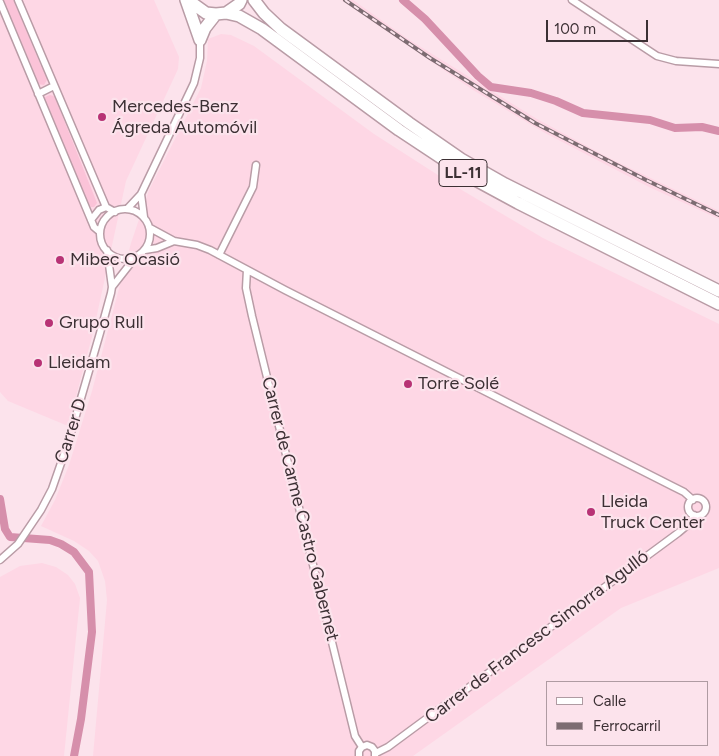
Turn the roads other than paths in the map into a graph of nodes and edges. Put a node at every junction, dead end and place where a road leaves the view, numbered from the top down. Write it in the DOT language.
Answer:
graph roads {
  1 [pos="18,0"];
  2 [pos="187,0"];
  3 [pos="241,0"];
  4 [pos="254,0"];
  5 [pos="572,0"];
  6 [pos="0,2"];
  7 [pos="221,14"];
  8 [pos="200,40"];
  9 [pos="719,64"];
  10 [pos="54,86"];
  11 [pos="38,94"];
  12 [pos="256,165"];
  13 [pos="141,194"];
  14 [pos="106,207"];
  15 [pos="127,209"];
  16 [pos="114,212"];
  17 [pos="144,217"];
  18 [pos="91,220"];
  19 [pos="150,228"];
  20 [pos="100,232"];
  21 [pos="174,241"];
  22 [pos="106,250"];
  23 [pos="145,250"];
  24 [pos="219,255"];
  25 [pos="134,258"];
  26 [pos="247,270"];
  27 [pos="112,287"];
  28 [pos="719,291"];
  29 [pos="719,304"];
  30 [pos="693,500"];
  31 [pos="694,515"];
  32 [pos="0,560"];
  33 [pos="362,747"];
  34 [pos="376,754"];
  35 [pos="358,756"];
  1 -- 10 [label="street"];
  2 -- 7 [label="highway, LL-11"];
  2 -- 8 [label="highway"];
  3 -- 7 [label="highway"];
  4 -- 28 [label="highway, LL-11"];
  5 -- 9 [label="street"];
  6 -- 11 [label="street"];
  7 -- 8 [label="highway"];
  7 -- 29 [label="highway, LL-11"];
  8 -- 13 [label="street"];
  10 -- 11 [label="street"];
  10 -- 14 [label="street"];
  11 -- 18 [label="street"];
  12 -- 24 [label="street"];
  13 -- 15 [label="street"];
  13 -- 17 [label="street"];
  14 -- 16 [label="street"];
  14 -- 18 [label="street"];
  15 -- 16 [label="street"];
  15 -- 17 [label="street"];
  16 -- 20 [label="street"];
  17 -- 19 [label="street"];
  18 -- 20 [label="street"];
  19 -- 21 [label="street"];
  19 -- 23 [label="street"];
  20 -- 22 [label="street"];
  21 -- 23 [label="street"];
  21 -- 24 [label="street"];
  22 -- 25 [label="street"];
  22 -- 27 [label="street, Carrer D"];
  23 -- 25 [label="street"];
  24 -- 26 [label="street"];
  25 -- 27 [label="street, Carrer D"];
  26 -- 30 [label="street"];
  26 -- 33 [label="street, Carrer de Carme Castro Gabernet"];
  27 -- 32 [label="street, Carrer D"];
  30 -- 31 [label="street"];
  30 -- 31 [label="street"];
  31 -- 34 [label="street, Carrer de Francesc Simorra Agulló"];
  33 -- 34 [label="street"];
  33 -- 35 [label="street"];
}
